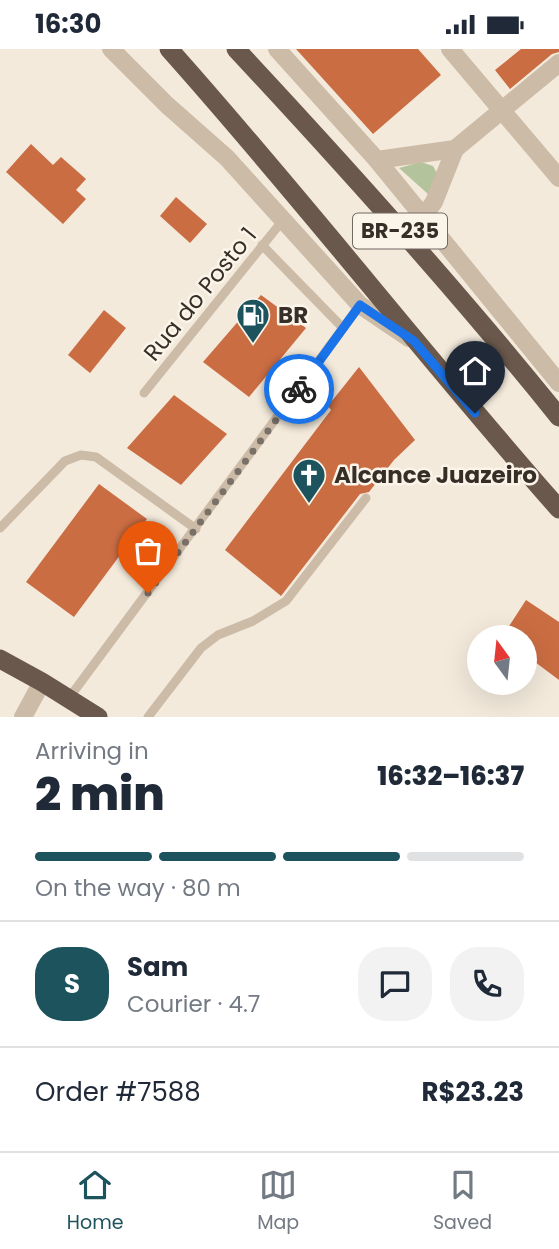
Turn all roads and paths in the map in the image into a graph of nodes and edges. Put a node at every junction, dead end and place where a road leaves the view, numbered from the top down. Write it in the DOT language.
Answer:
graph roads {
  1 [pos="111,49"];
  2 [pos="169,49"];
  3 [pos="236,49"];
  4 [pos="277,49"];
  5 [pos="450,49"];
  6 [pos="559,63"];
  7 [pos="502,110"];
  8 [pos="455,149"];
  9 [pos="377,160"];
  10 [pos="559,179"];
  11 [pos="423,217"];
  12 [pos="284,219"];
  13 [pos="262,245"];
  14 [pos="360,305"];
  15 [pos="343,328"];
  16 [pos="414,341"];
  17 [pos="559,383"];
  18 [pos="144,393"];
  19 [pos="559,418"];
  20 [pos="366,498"];
  21 [pos="559,509"];
  22 [pos="0,528"];
  23 [pos="196,529"];
  24 [pos="0,659"];
  25 [pos="42,682"];
  26 [pos="68,699"];
  27 [pos="23,717"];
  28 [pos="98,717"];
  29 [pos="148,717"];
  1 -- 12 [label="street"];
  2 -- 16 [label="highway, BR-235"];
  3 -- 19 [label="highway, BR-235"];
  4 -- 9 [label="street"];
  5 -- 7 [label="street"];
  6 -- 7 [label="street"];
  7 -- 8 [label="street"];
  7 -- 10 [label="street"];
  8 -- 9 [label="street"];
  8 -- 11 [label="street"];
  9 -- 11 [label="street"];
  11 -- 17 [label="street"];
  12 -- 13 [label="lane, Rua do Posto 1"];
  12 -- 14 [label="street"];
  13 -- 15 [label="lane"];
  13 -- 18 [label="lane, Rua do Posto 1"];
  14 -- 15 [label="lane"];
  14 -- 16 [label="street"];
  15 -- 23 [label="lane"];
  16 -- 21 [label="highway, BR-235"];
  20 -- 29 [label="lane"];
  22 -- 23 [label="lane"];
  23 -- 26 [label="lane"];
  24 -- 25 [label="highway"];
  25 -- 26 [label="highway"];
  25 -- 27 [label="street"];
  26 -- 28 [label="highway"];
}
